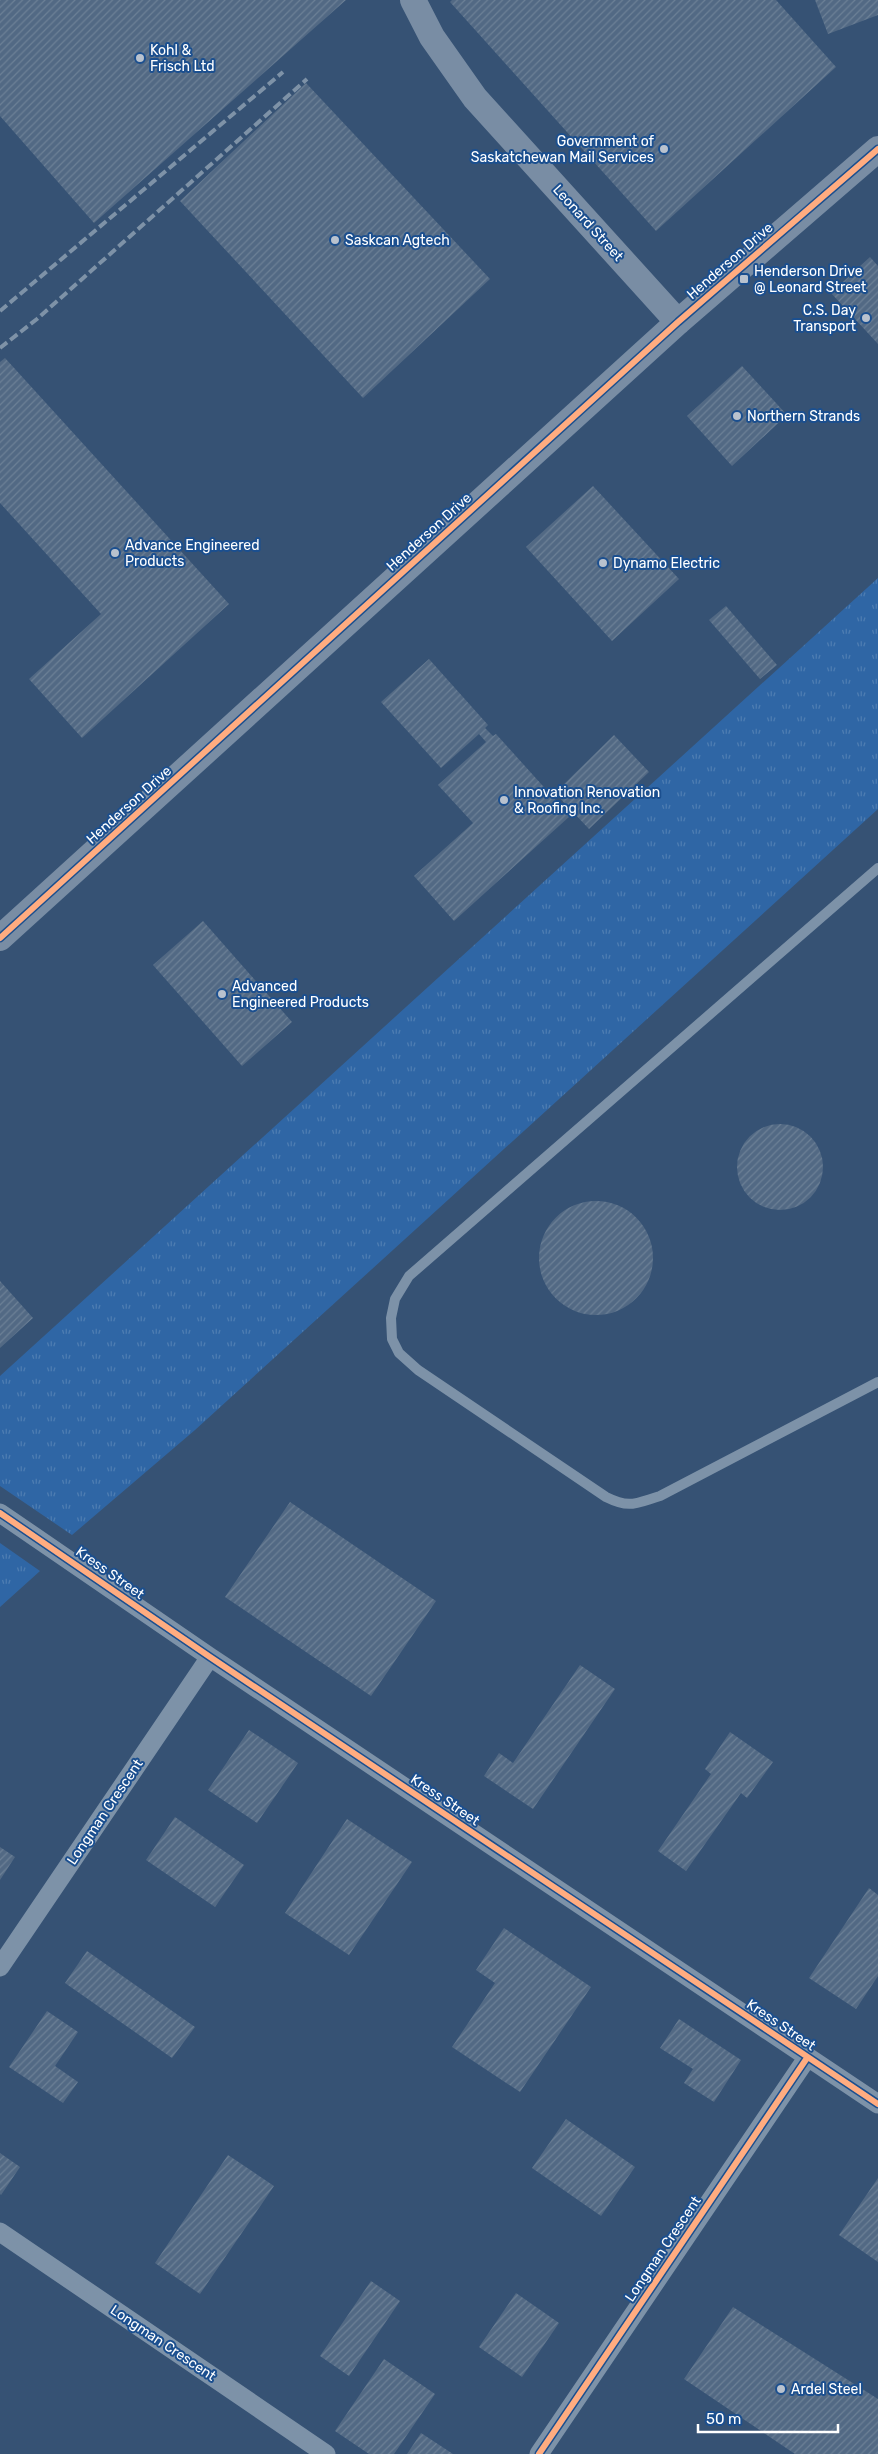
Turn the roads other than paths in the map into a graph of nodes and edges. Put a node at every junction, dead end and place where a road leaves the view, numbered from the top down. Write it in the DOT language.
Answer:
graph roads {
  1 [pos="413,0"];
  2 [pos="878,149"];
  3 [pos="678,322"];
  4 [pos="878,868"];
  5 [pos="0,938"];
  6 [pos="878,1382"];
  7 [pos="0,1513"];
  8 [pos="210,1657"];
  9 [pos="0,1968"];
  10 [pos="807,2058"];
  11 [pos="878,2104"];
  12 [pos="0,2232"];
  13 [pos="326,2454"];
  14 [pos="539,2454"];
  1 -- 3 [label="street, Leonard Street"];
  2 -- 3 [label="street, Henderson Drive"];
  3 -- 5 [label="street, Henderson Drive"];
  4 -- 6 [label="lane"];
  7 -- 8 [label="street, Kress Street"];
  8 -- 9 [label="street, Longman Crescent"];
  8 -- 10 [label="street, Kress Street"];
  10 -- 11 [label="street, Kress Street"];
  10 -- 14 [label="street, Longman Crescent"];
  12 -- 13 [label="street, Longman Crescent"];
}
